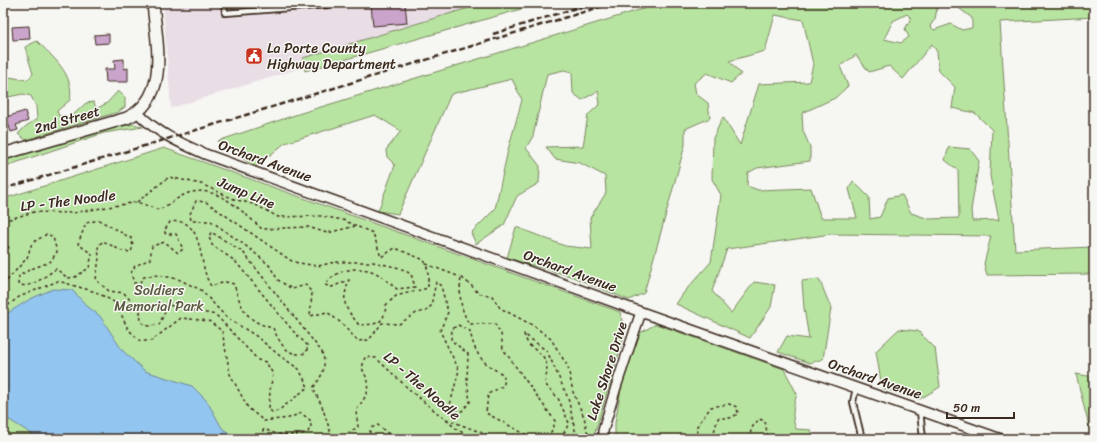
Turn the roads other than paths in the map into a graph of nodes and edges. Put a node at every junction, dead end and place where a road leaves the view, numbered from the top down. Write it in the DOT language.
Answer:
graph roads {
  1 [pos="153,3"];
  2 [pos="224,3"];
  3 [pos="328,3"];
  4 [pos="138,113"];
  5 [pos="3,154"];
  6 [pos="641,312"];
  7 [pos="856,387"];
  8 [pos="920,409"];
  9 [pos="603,439"];
  10 [pos="862,439"];
  11 [pos="924,439"];
  12 [pos="1001,439"];
  1 -- 4 [label="street"];
  2 -- 3 [label="lane"];
  4 -- 5 [label="street, 2nd Street"];
  4 -- 6 [label="street, Orchard Avenue"];
  6 -- 7 [label="street, Orchard Avenue"];
  6 -- 9 [label="street, Lake Shore Drive"];
  7 -- 8 [label="street, Orchard Avenue"];
  7 -- 10 [label="lane"];
  8 -- 11 [label="lane"];
  8 -- 12 [label="street, Orchard Avenue"];
}
